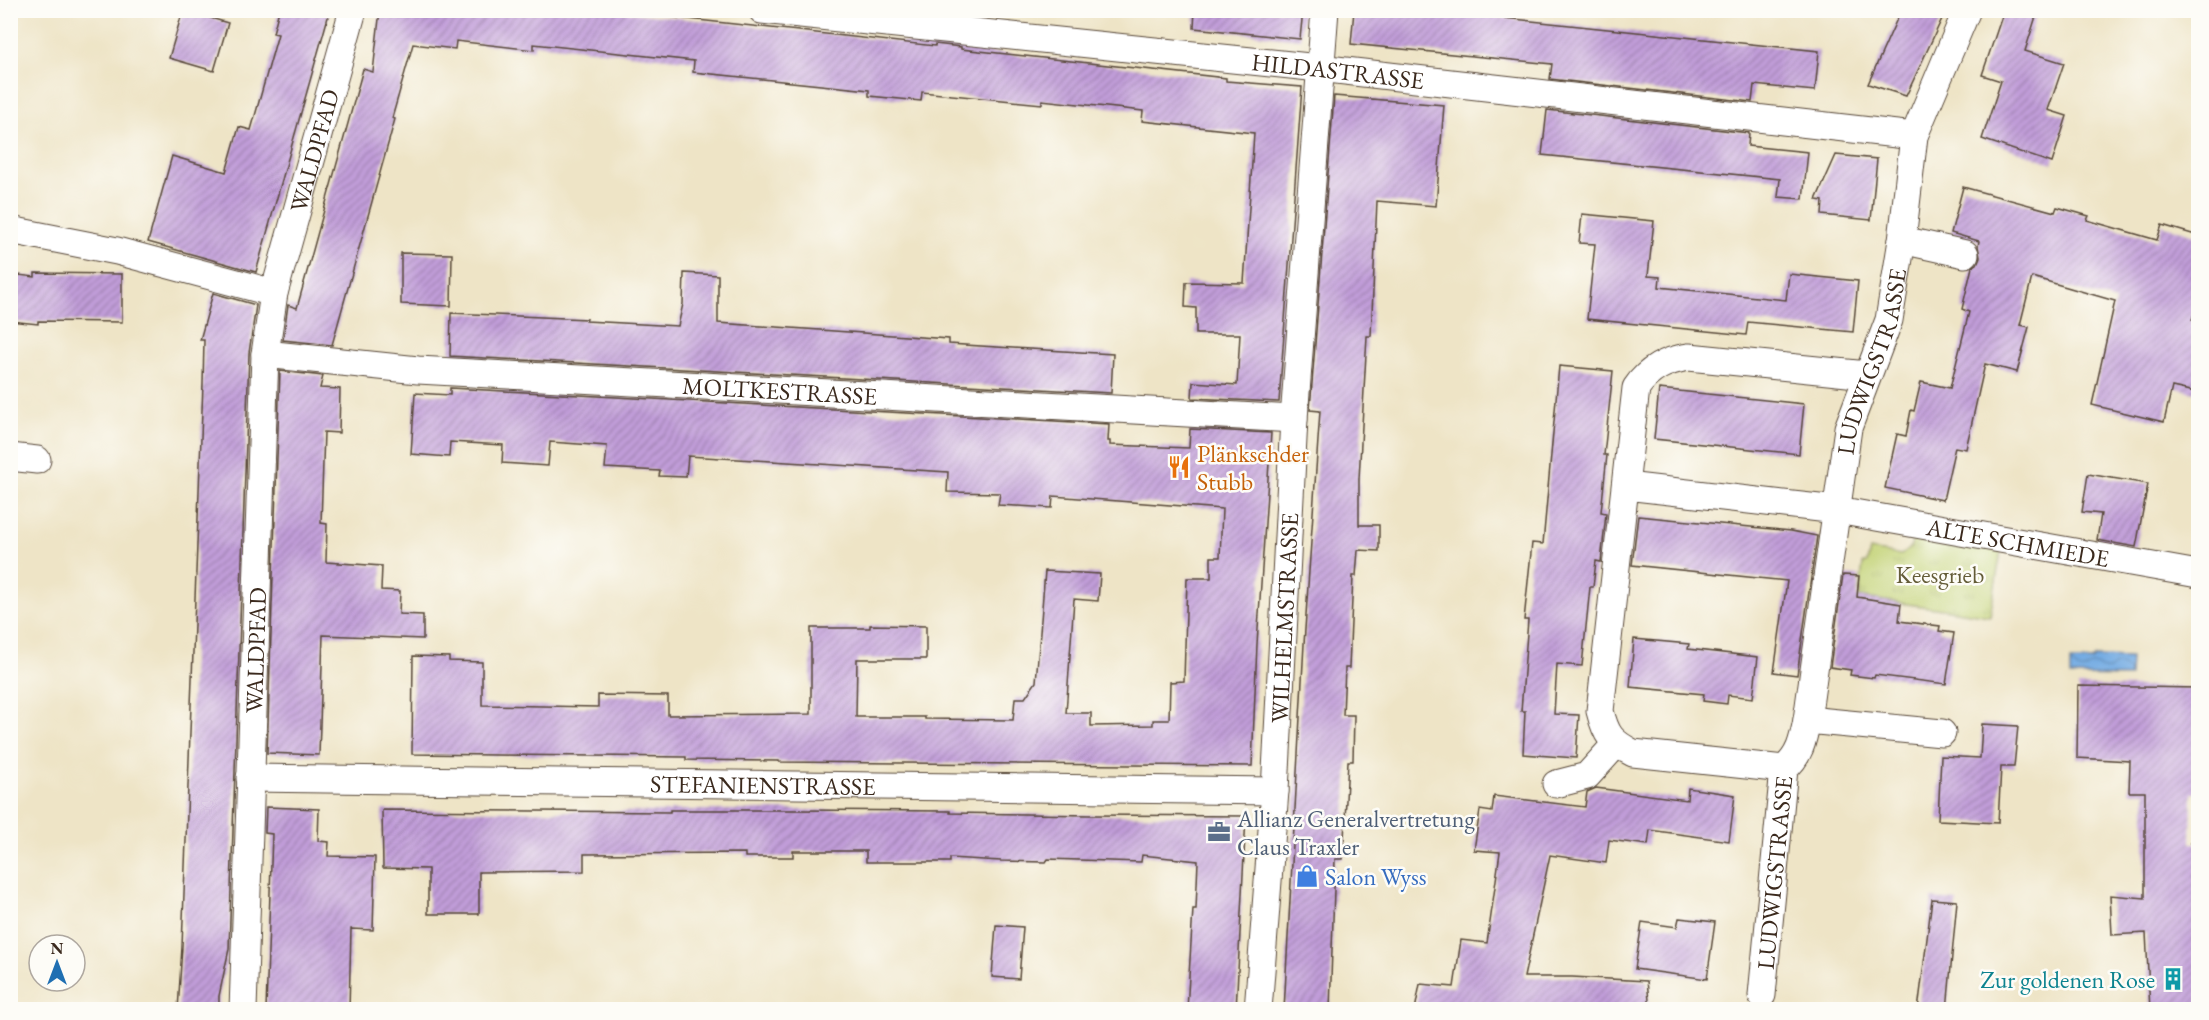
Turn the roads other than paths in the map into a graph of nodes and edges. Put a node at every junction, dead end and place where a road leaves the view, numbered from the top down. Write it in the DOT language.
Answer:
graph roads {
  1 [pos="353,10"];
  2 [pos="762,10"];
  3 [pos="1325,10"];
  4 [pos="1967,10"];
  5 [pos="1319,68"];
  6 [pos="1914,136"];
  7 [pos="10,230"];
  8 [pos="1902,240"];
  9 [pos="1965,254"];
  10 [pos="274,292"];
  11 [pos="265,354"];
  12 [pos="1867,375"];
  13 [pos="1294,419"];
  14 [pos="1626,486"];
  15 [pos="1837,510"];
  16 [pos="2199,574"];
  17 [pos="1807,720"];
  18 [pos="1942,733"];
  19 [pos="1616,744"];
  20 [pos="1784,769"];
  21 [pos="250,778"];
  22 [pos="1556,784"];
  23 [pos="1275,791"];
  24 [pos="1762,995"];
  25 [pos="243,1010"];
  26 [pos="1258,1010"];
  1 -- 10 [label="street, WALDPFAD"];
  2 -- 5 [label="street, HILDASTRASSE"];
  3 -- 5 [label="street, WILHELMSTRASSE"];
  4 -- 6 [label="street, LUDWIGSTRASSE"];
  5 -- 6 [label="street, HILDASTRASSE"];
  5 -- 13 [label="street, WILHELMSTRASSE"];
  6 -- 8 [label="street, LUDWIGSTRASSE"];
  7 -- 10 [label="street"];
  8 -- 9 [label="street"];
  8 -- 12 [label="street, LUDWIGSTRASSE"];
  10 -- 11 [label="street, WALDPFAD"];
  11 -- 13 [label="street, MOLTKESTRASSE"];
  11 -- 21 [label="street, WALDPFAD"];
  12 -- 14 [label="street"];
  12 -- 15 [label="street, LUDWIGSTRASSE"];
  13 -- 23 [label="street, WILHELMSTRASSE"];
  14 -- 15 [label="street"];
  14 -- 19 [label="street"];
  15 -- 16 [label="street, ALTE SCHMIEDE"];
  15 -- 17 [label="street, LUDWIGSTRASSE"];
  17 -- 18 [label="street"];
  17 -- 20 [label="street, LUDWIGSTRASSE"];
  19 -- 20 [label="street"];
  19 -- 22 [label="street"];
  20 -- 24 [label="street, LUDWIGSTRASSE"];
  21 -- 23 [label="street, STEFANIENSTRASSE"];
  21 -- 25 [label="street, WALDPFAD"];
  23 -- 26 [label="street, WILHELMSTRASSE"];
}
